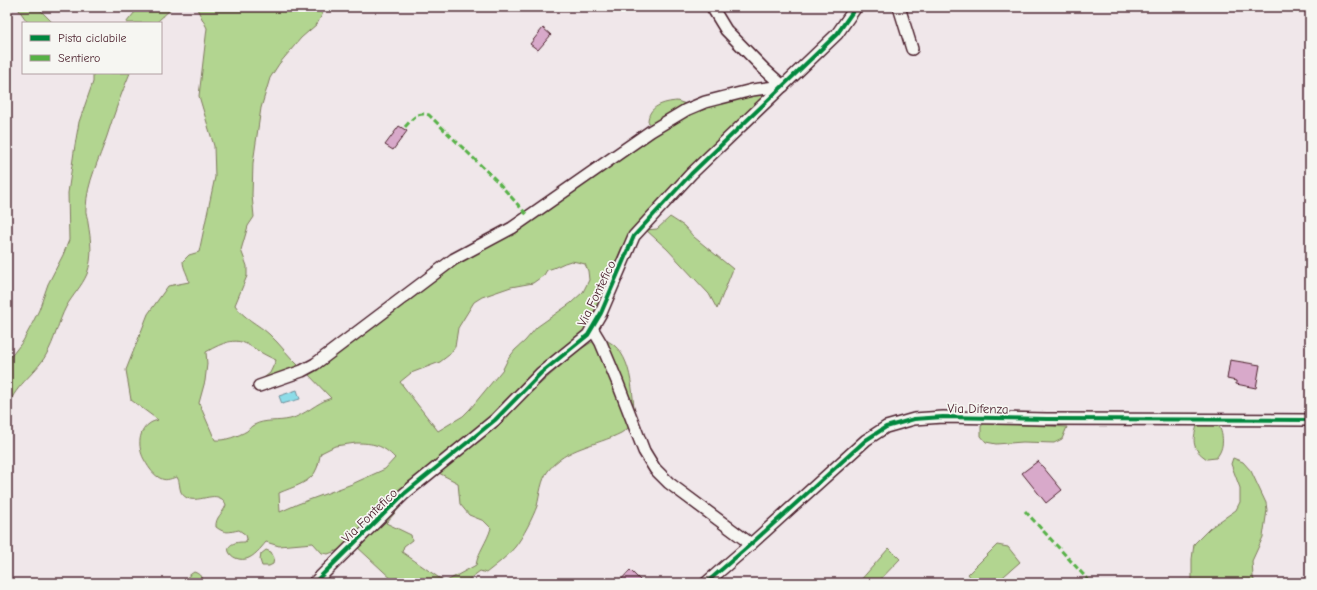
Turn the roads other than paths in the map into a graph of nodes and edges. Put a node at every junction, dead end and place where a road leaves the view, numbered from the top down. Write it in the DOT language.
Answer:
graph roads {
  1 [pos="712,7"];
  2 [pos="856,7"];
  3 [pos="899,7"];
  4 [pos="912,49"];
  5 [pos="783,86"];
  6 [pos="592,328"];
  7 [pos="259,386"];
  8 [pos="1310,420"];
  9 [pos="751,544"];
  10 [pos="314,583"];
  11 [pos="706,583"];
  1 -- 5 [label="street"];
  2 -- 5 [label="street, Via Fontefico"];
  3 -- 4 [label="street"];
  5 -- 6 [label="street, Via Fontefico"];
  5 -- 7 [label="street"];
  6 -- 9 [label="street"];
  6 -- 10 [label="street, Via Fontefico"];
  8 -- 9 [label="street, Via Difenza"];
  9 -- 11 [label="street, Via Difenza"];
}
